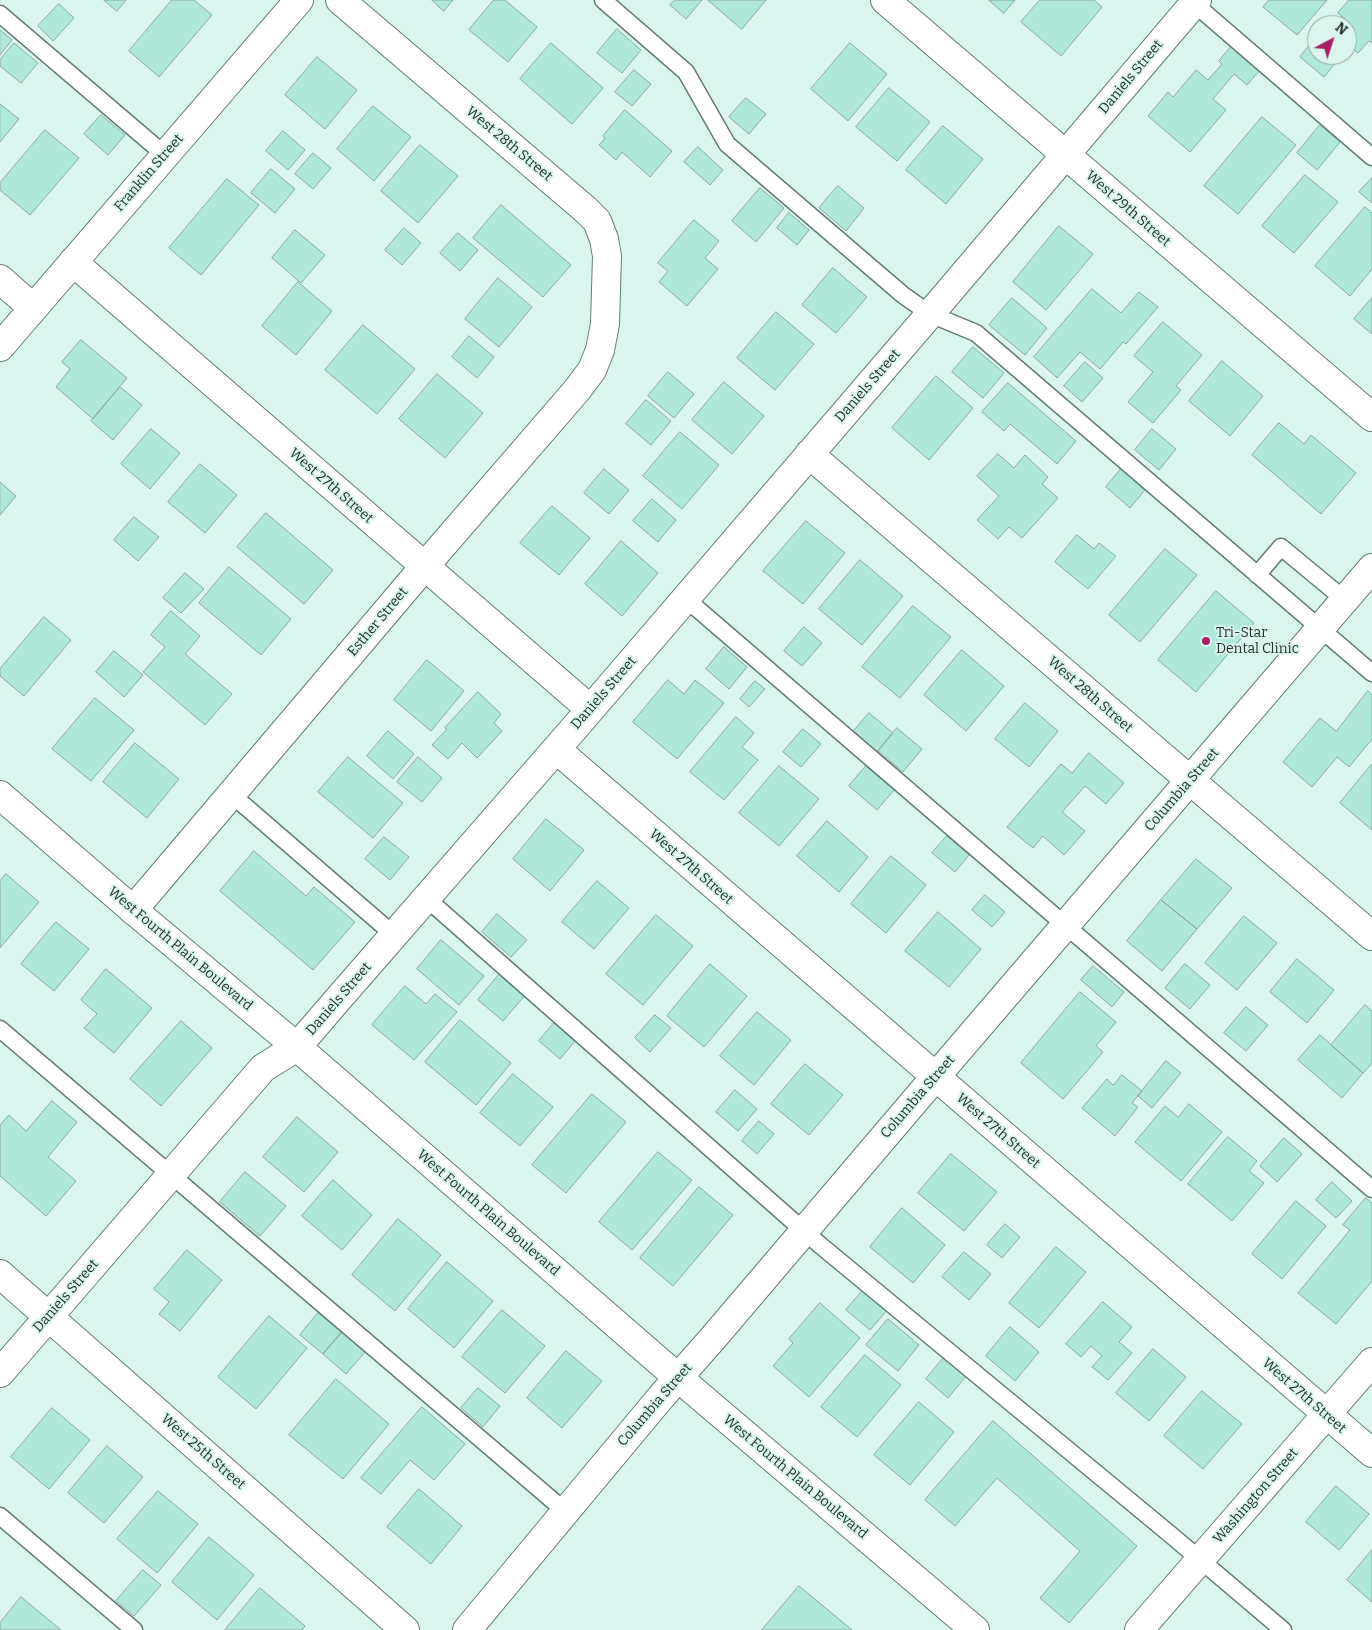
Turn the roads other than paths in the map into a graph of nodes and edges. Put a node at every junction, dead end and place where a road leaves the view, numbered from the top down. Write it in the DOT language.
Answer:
graph roads {
  1 [pos="340,0"];
  2 [pos="603,0"];
  3 [pos="885,0"];
  4 [pos="1194,1"];
  5 [pos="291,2"];
  6 [pos="0,14"];
  7 [pos="1065,154"];
  8 [pos="165,155"];
  9 [pos="1372,157"];
  10 [pos="73,262"];
  11 [pos="0,279"];
  12 [pos="33,308"];
  13 [pos="930,314"];
  14 [pos="605,324"];
  15 [pos="0,347"];
  16 [pos="1372,417"];
  17 [pos="809,454"];
  18 [pos="424,566"];
  19 [pos="1372,568"];
  20 [pos="1257,574"];
  21 [pos="686,599"];
  22 [pos="1345,600"];
  23 [pos="1320,629"];
  24 [pos="1372,673"];
  25 [pos="590,709"];
  26 [pos="556,750"];
  27 [pos="1190,780"];
  28 [pos="231,794"];
  29 [pos="0,795"];
  30 [pos="426,898"];
  31 [pos="133,910"];
  32 [pos="1065,926"];
  33 [pos="394,935"];
  34 [pos="1372,936"];
  35 [pos="0,1029"];
  36 [pos="297,1048"];
  37 [pos="935,1077"];
  38 [pos="172,1175"];
  39 [pos="1372,1189"];
  40 [pos="804,1230"];
  41 [pos="0,1274"];
  42 [pos="49,1316"];
  43 [pos="1372,1362"];
  44 [pos="0,1373"];
  45 [pos="678,1377"];
  46 [pos="1326,1415"];
  47 [pos="1372,1453"];
  48 [pos="565,1511"];
  49 [pos="0,1516"];
  50 [pos="1200,1560"];
  51 [pos="134,1630"];
  52 [pos="405,1630"];
  53 [pos="467,1630"];
  54 [pos="975,1630"];
  55 [pos="1139,1630"];
  56 [pos="1283,1630"];
  1 -- 14 [label="street, West 28th Street"];
  2 -- 13 [label="lane"];
  3 -- 7 [label="street, West 29th Street"];
  4 -- 7 [label="street, Daniels Street"];
  4 -- 9 [label="lane"];
  5 -- 8 [label="street, Franklin Street"];
  6 -- 8 [label="lane"];
  7 -- 13 [label="street, Daniels Street"];
  7 -- 16 [label="street, West 29th Street"];
  8 -- 10 [label="street, Franklin Street"];
  10 -- 12 [label="street, Franklin Street"];
  10 -- 18 [label="street, West 27th Street"];
  11 -- 12 [label="street"];
  12 -- 15 [label="street, Franklin Street"];
  13 -- 17 [label="street, Daniels Street"];
  13 -- 20 [label="lane"];
  14 -- 18 [label="street, Esther Street"];
  17 -- 21 [label="street, Daniels Street"];
  17 -- 27 [label="street, West 28th Street"];
  18 -- 25 [label="street, West 27th Street"];
  18 -- 28 [label="street, Esther Street"];
  19 -- 22 [label="street, Columbia Street"];
  20 -- 22 [label="lane"];
  20 -- 23 [label="lane"];
  21 -- 25 [label="street, Daniels Street"];
  21 -- 32 [label="lane"];
  22 -- 23 [label="street, Columbia Street"];
  23 -- 24 [label="lane"];
  23 -- 27 [label="street, Columbia Street"];
  25 -- 26 [label="street, Daniels Street"];
  26 -- 30 [label="street, Daniels Street"];
  26 -- 37 [label="street, West 27th Street"];
  27 -- 32 [label="street, Columbia Street"];
  27 -- 34 [label="street, West 28th Street"];
  28 -- 31 [label="street, Esther Street"];
  28 -- 33 [label="lane"];
  29 -- 31 [label="street, West Fourth Plain Boulevard"];
  30 -- 33 [label="street, Daniels Street"];
  30 -- 40 [label="lane"];
  31 -- 36 [label="street, West Fourth Plain Boulevard"];
  32 -- 37 [label="street, Columbia Street"];
  32 -- 39 [label="lane"];
  33 -- 36 [label="street, Daniels Street"];
  35 -- 38 [label="lane"];
  36 -- 38 [label="street, Daniels Street"];
  36 -- 45 [label="street, West Fourth Plain Boulevard"];
  37 -- 40 [label="street, Columbia Street"];
  37 -- 46 [label="street, West 27th Street"];
  38 -- 42 [label="street, Daniels Street"];
  38 -- 48 [label="lane"];
  40 -- 45 [label="street, Columbia Street"];
  40 -- 50 [label="lane"];
  41 -- 42 [label="street, West 25th Street"];
  42 -- 44 [label="street, Daniels Street"];
  42 -- 52 [label="street, West 25th Street"];
  43 -- 46 [label="street, Washington Street"];
  45 -- 48 [label="street, Columbia Street"];
  45 -- 54 [label="street, West Fourth Plain Boulevard"];
  46 -- 47 [label="street, West 27th Street"];
  46 -- 50 [label="street, Washington Street"];
  48 -- 53 [label="street, Columbia Street"];
  49 -- 51 [label="lane"];
  50 -- 55 [label="street, Washington Street"];
  50 -- 56 [label="lane"];
}
